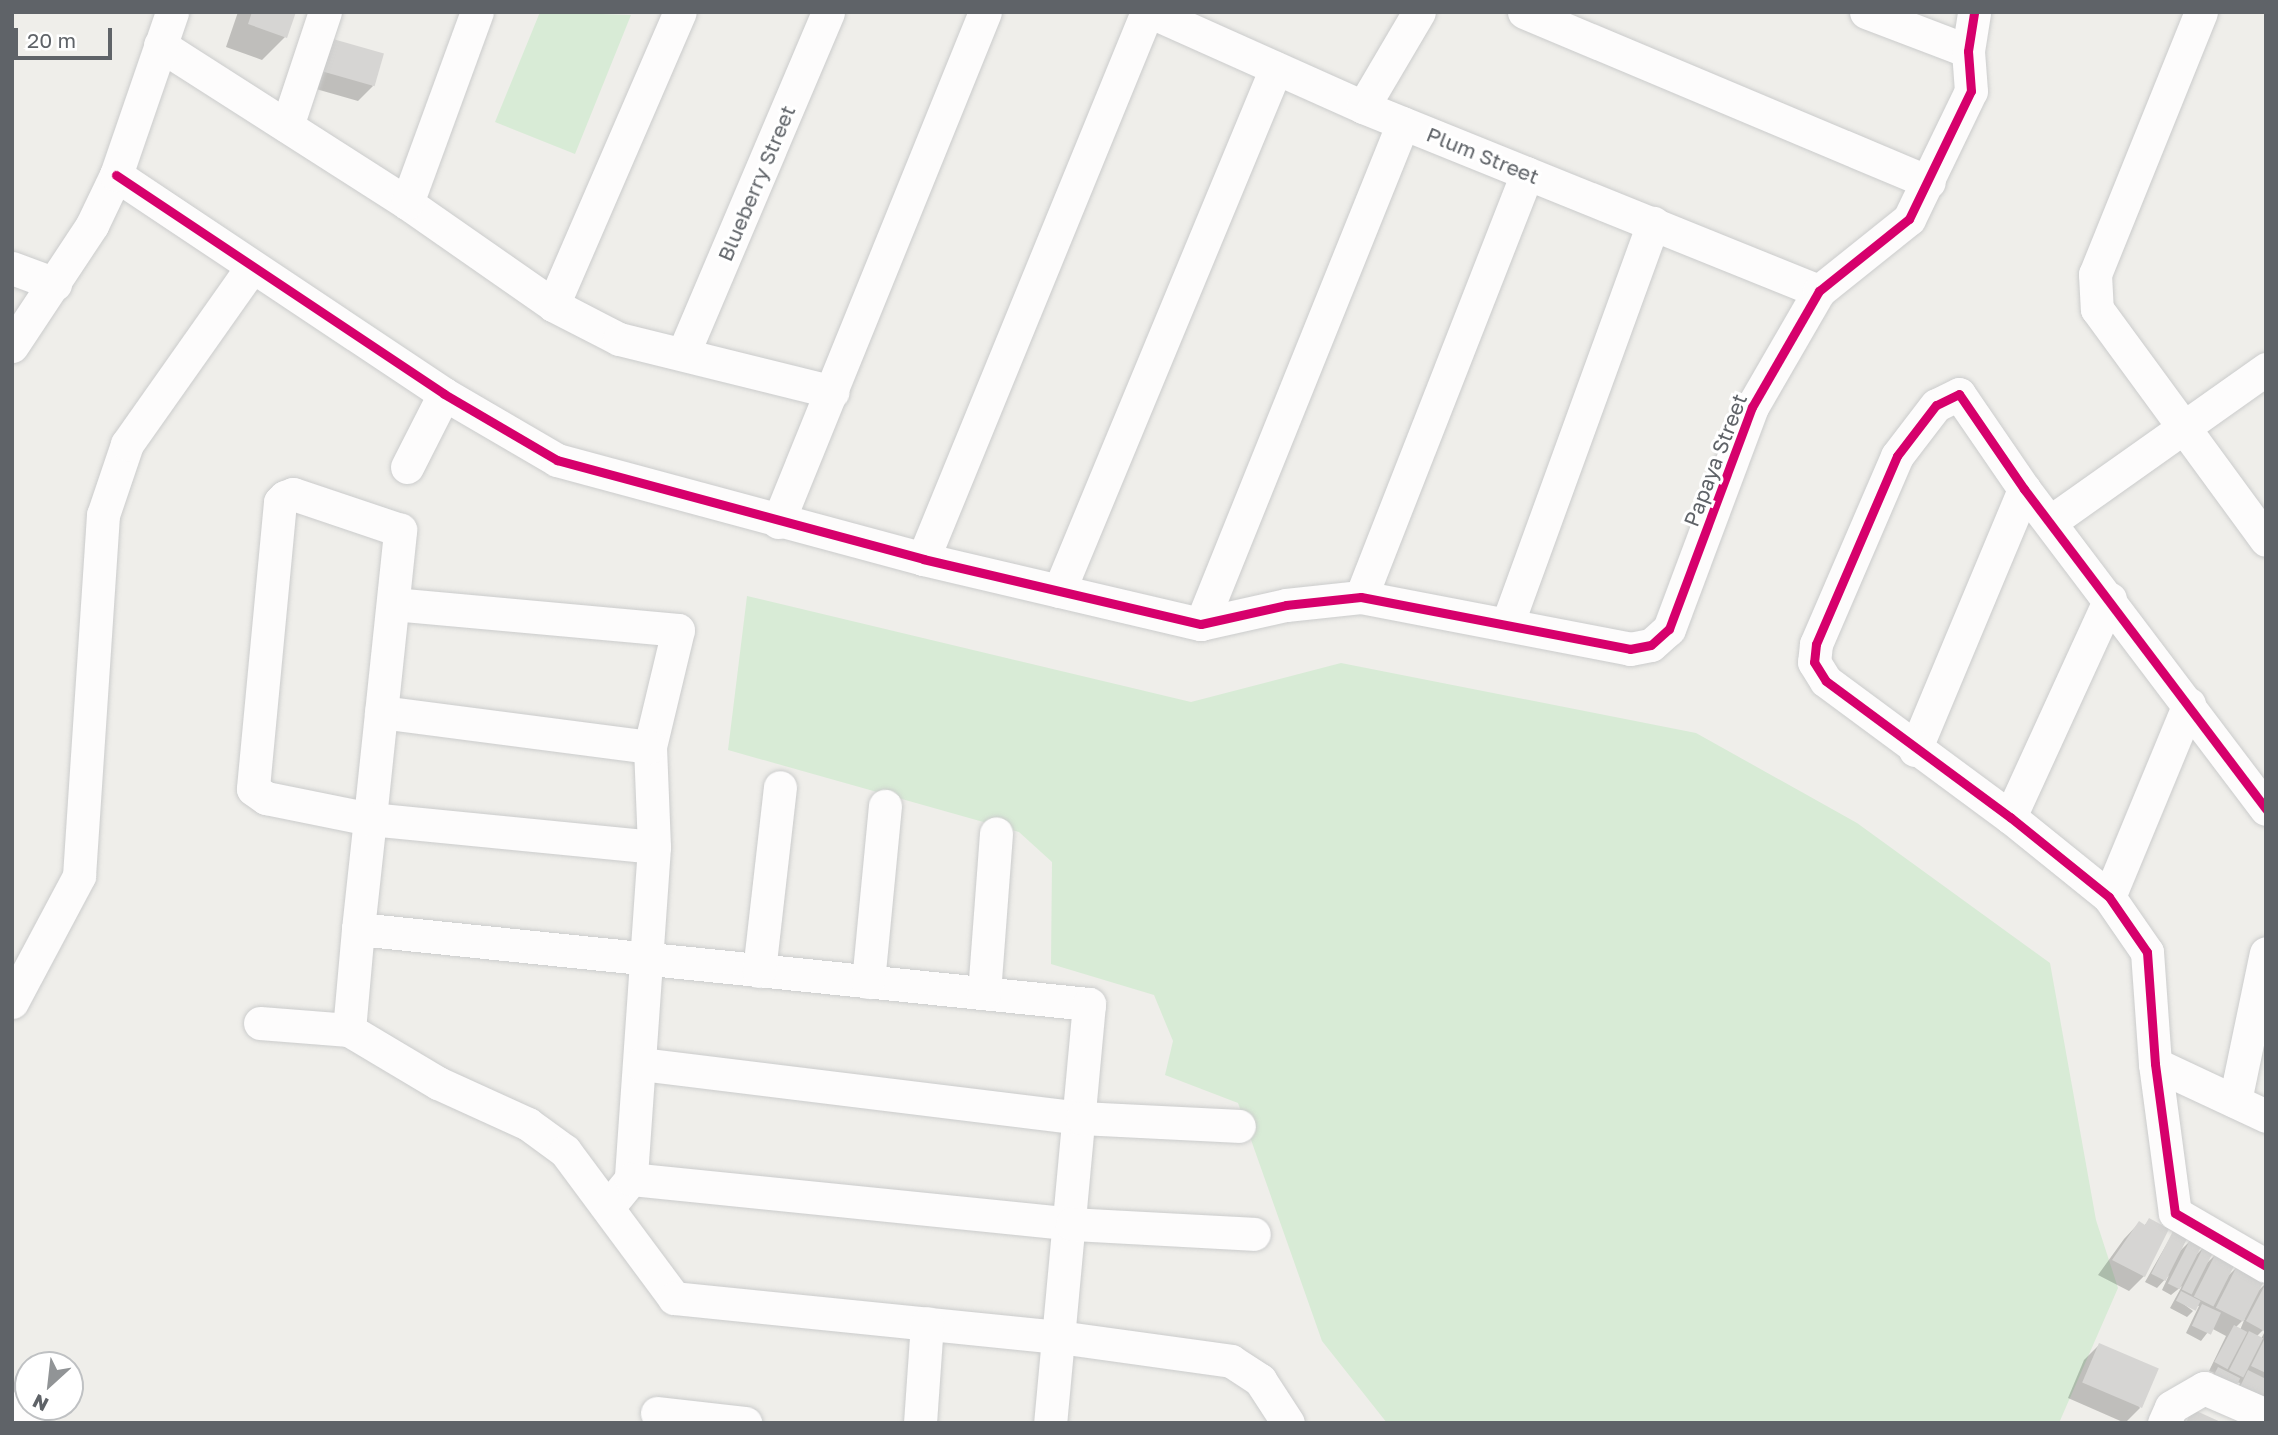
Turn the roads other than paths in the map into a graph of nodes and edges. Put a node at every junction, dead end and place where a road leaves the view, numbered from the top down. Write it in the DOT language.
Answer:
graph roads {
  1 [pos="172,12"];
  2 [pos="325,12"];
  3 [pos="477,12"];
  4 [pos="680,12"];
  5 [pos="828,12"];
  6 [pos="985,12"];
  7 [pos="1149,12"];
  8 [pos="1419,12"];
  9 [pos="1524,12"];
  10 [pos="1866,12"];
  11 [pos="1974,12"];
  12 [pos="2201,12"];
  13 [pos="160,45"];
  14 [pos="1968,51"];
  15 [pos="1276,68"];
  16 [pos="1363,107"];
  17 [pos="1403,123"];
  18 [pos="287,126"];
  19 [pos="1527,173"];
  20 [pos="116,176"];
  21 [pos="1929,182"];
  22 [pos="407,203"];
  23 [pos="1653,223"];
  24 [pos="12,268"];
  25 [pos="251,268"];
  26 [pos="55,284"];
  27 [pos="1819,290"];
  28 [pos="553,304"];
  29 [pos="12,346"];
  30 [pos="683,354"];
  31 [pos="2266,369"];
  32 [pos="833,392"];
  33 [pos="444,394"];
  34 [pos="2182,429"];
  35 [pos="407,467"];
  36 [pos="2024,489"];
  37 [pos="779,522"];
  38 [pos="2050,522"];
  39 [pos="2266,540"];
  40 [pos="923,559"];
  41 [pos="1059,591"];
  42 [pos="1362,597"];
  43 [pos="2110,599"];
  44 [pos="393,604"];
  45 [pos="1507,622"];
  46 [pos="1201,624"];
  47 [pos="2189,704"];
  48 [pos="381,712"];
  49 [pos="650,747"];
  50 [pos="1915,750"];
  51 [pos="780,788"];
  52 [pos="885,806"];
  53 [pos="2266,809"];
  54 [pos="2010,817"];
  55 [pos="370,819"];
  56 [pos="996,833"];
  57 [pos="654,847"];
  58 [pos="2109,897"];
  59 [pos="358,929"];
  60 [pos="2266,953"];
  61 [pos="647,960"];
  62 [pos="759,971"];
  63 [pos="868,982"];
  64 [pos="984,993"];
  65 [pos="12,1002"];
  66 [pos="261,1023"];
  67 [pos="349,1030"];
  68 [pos="640,1064"];
  69 [pos="2155,1064"];
  70 [pos="2235,1101"];
  71 [pos="2266,1116"];
  72 [pos="1082,1118"];
  73 [pos="1239,1126"];
  74 [pos="631,1179"];
  75 [pos="608,1207"];
  76 [pos="1072,1224"];
  77 [pos="1254,1234"];
  78 [pos="2266,1266"];
  79 [pos="927,1323"];
  80 [pos="1059,1338"];
  81 [pos="12,1408"];
  82 [pos="657,1413"];
  83 [pos="2266,1415"];
  84 [pos="31,1423"];
  85 [pos="745,1423"];
  86 [pos="920,1423"];
  87 [pos="1050,1423"];
  88 [pos="1288,1423"];
  89 [pos="2164,1423"];
  1 -- 13 [label="street"];
  2 -- 18 [label="street"];
  3 -- 22 [label="street"];
  4 -- 28 [label="street"];
  5 -- 30 [label="street, Blueberry Street"];
  6 -- 32 [label="street"];
  7 -- 15 [label="street, Plum Street"];
  7 -- 40 [label="street"];
  8 -- 16 [label="street"];
  9 -- 21 [label="street"];
  10 -- 14 [label="street"];
  11 -- 14 [label="street, Papaya Street"];
  12 -- 34 [label="street"];
  13 -- 18 [label="street"];
  13 -- 20 [label="street"];
  14 -- 21 [label="street, Papaya Street"];
  15 -- 16 [label="street, Plum Street"];
  15 -- 41 [label="street"];
  16 -- 17 [label="street, Plum Street"];
  17 -- 19 [label="street, Plum Street"];
  17 -- 46 [label="street"];
  18 -- 22 [label="street"];
  19 -- 23 [label="street, Plum Street"];
  19 -- 42 [label="street"];
  20 -- 25 [label="street"];
  20 -- 26 [label="street"];
  21 -- 27 [label="street, Papaya Street"];
  22 -- 28 [label="street"];
  23 -- 27 [label="street, Plum Street"];
  23 -- 45 [label="street"];
  24 -- 26 [label="street"];
  25 -- 33 [label="street"];
  25 -- 65 [label="street"];
  26 -- 29 [label="street"];
  27 -- 45 [label="street, Papaya Street"];
  28 -- 30 [label="street"];
  30 -- 32 [label="street"];
  31 -- 34 [label="street"];
  32 -- 37 [label="street"];
  33 -- 35 [label="street"];
  33 -- 37 [label="street"];
  34 -- 38 [label="street"];
  34 -- 39 [label="street"];
  36 -- 38 [label="street"];
  36 -- 50 [label="street"];
  36 -- 50 [label="street"];
  37 -- 40 [label="street"];
  38 -- 43 [label="street"];
  40 -- 41 [label="street"];
  41 -- 46 [label="street"];
  42 -- 45 [label="street"];
  42 -- 46 [label="street"];
  43 -- 47 [label="street"];
  43 -- 54 [label="street"];
  44 -- 48 [label="street"];
  44 -- 49 [label="street"];
  44 -- 55 [label="street"];
  47 -- 53 [label="street"];
  47 -- 58 [label="street"];
  48 -- 49 [label="street"];
  48 -- 55 [label="street"];
  49 -- 57 [label="street"];
  50 -- 54 [label="street"];
  51 -- 62 [label="street"];
  52 -- 63 [label="street"];
  54 -- 58 [label="street"];
  55 -- 57 [label="street"];
  55 -- 59 [label="street"];
  56 -- 64 [label="street"];
  57 -- 61 [label="street"];
  58 -- 69 [label="street"];
  59 -- 61 [label="street"];
  59 -- 67 [label="street"];
  60 -- 70 [label="street"];
  61 -- 62 [label="street"];
  61 -- 68 [label="street"];
  62 -- 63 [label="street"];
  63 -- 64 [label="street"];
  64 -- 72 [label="street"];
  66 -- 67 [label="street"];
  67 -- 75 [label="street"];
  68 -- 72 [label="street"];
  68 -- 74 [label="street"];
  69 -- 70 [label="street"];
  69 -- 78 [label="street"];
  70 -- 71 [label="street"];
  72 -- 73 [label="street"];
  72 -- 76 [label="street"];
  74 -- 75 [label="street"];
  74 -- 76 [label="street"];
  75 -- 79 [label="street"];
  76 -- 77 [label="street"];
  76 -- 80 [label="street"];
  79 -- 80 [label="street"];
  79 -- 86 [label="street"];
  80 -- 87 [label="street"];
  80 -- 88 [label="street"];
  81 -- 84 [label="street"];
  82 -- 85 [label="street"];
  83 -- 89 [label="street"];
}
